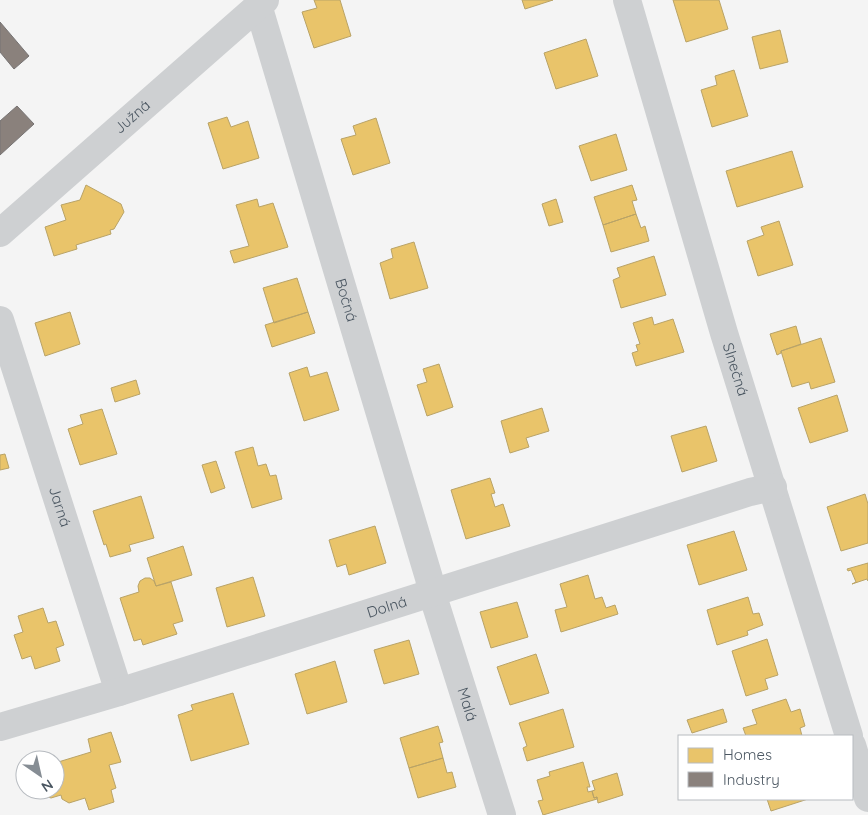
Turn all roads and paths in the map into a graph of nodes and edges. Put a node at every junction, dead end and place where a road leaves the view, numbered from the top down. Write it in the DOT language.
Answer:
graph roads {
  1 [pos="627,0"];
  2 [pos="262,2"];
  3 [pos="0,233"];
  4 [pos="0,320"];
  5 [pos="773,487"];
  6 [pos="432,594"];
  7 [pos="120,692"];
  8 [pos="0,727"];
  9 [pos="849,735"];
  10 [pos="853,748"];
  11 [pos="868,798"];
  12 [pos="502,815"];
  1 -- 5 [label="street, Slnečná"];
  2 -- 3 [label="street, Južná"];
  2 -- 6 [label="street, Bočná"];
  4 -- 7 [label="street, Jarná"];
  5 -- 6 [label="street, Dolná"];
  5 -- 9 [label="street, Slnečná"];
  6 -- 7 [label="street, Dolná"];
  6 -- 12 [label="street, Malá"];
  7 -- 8 [label="street, Dolná"];
  10 -- 11 [label="street"];
}
